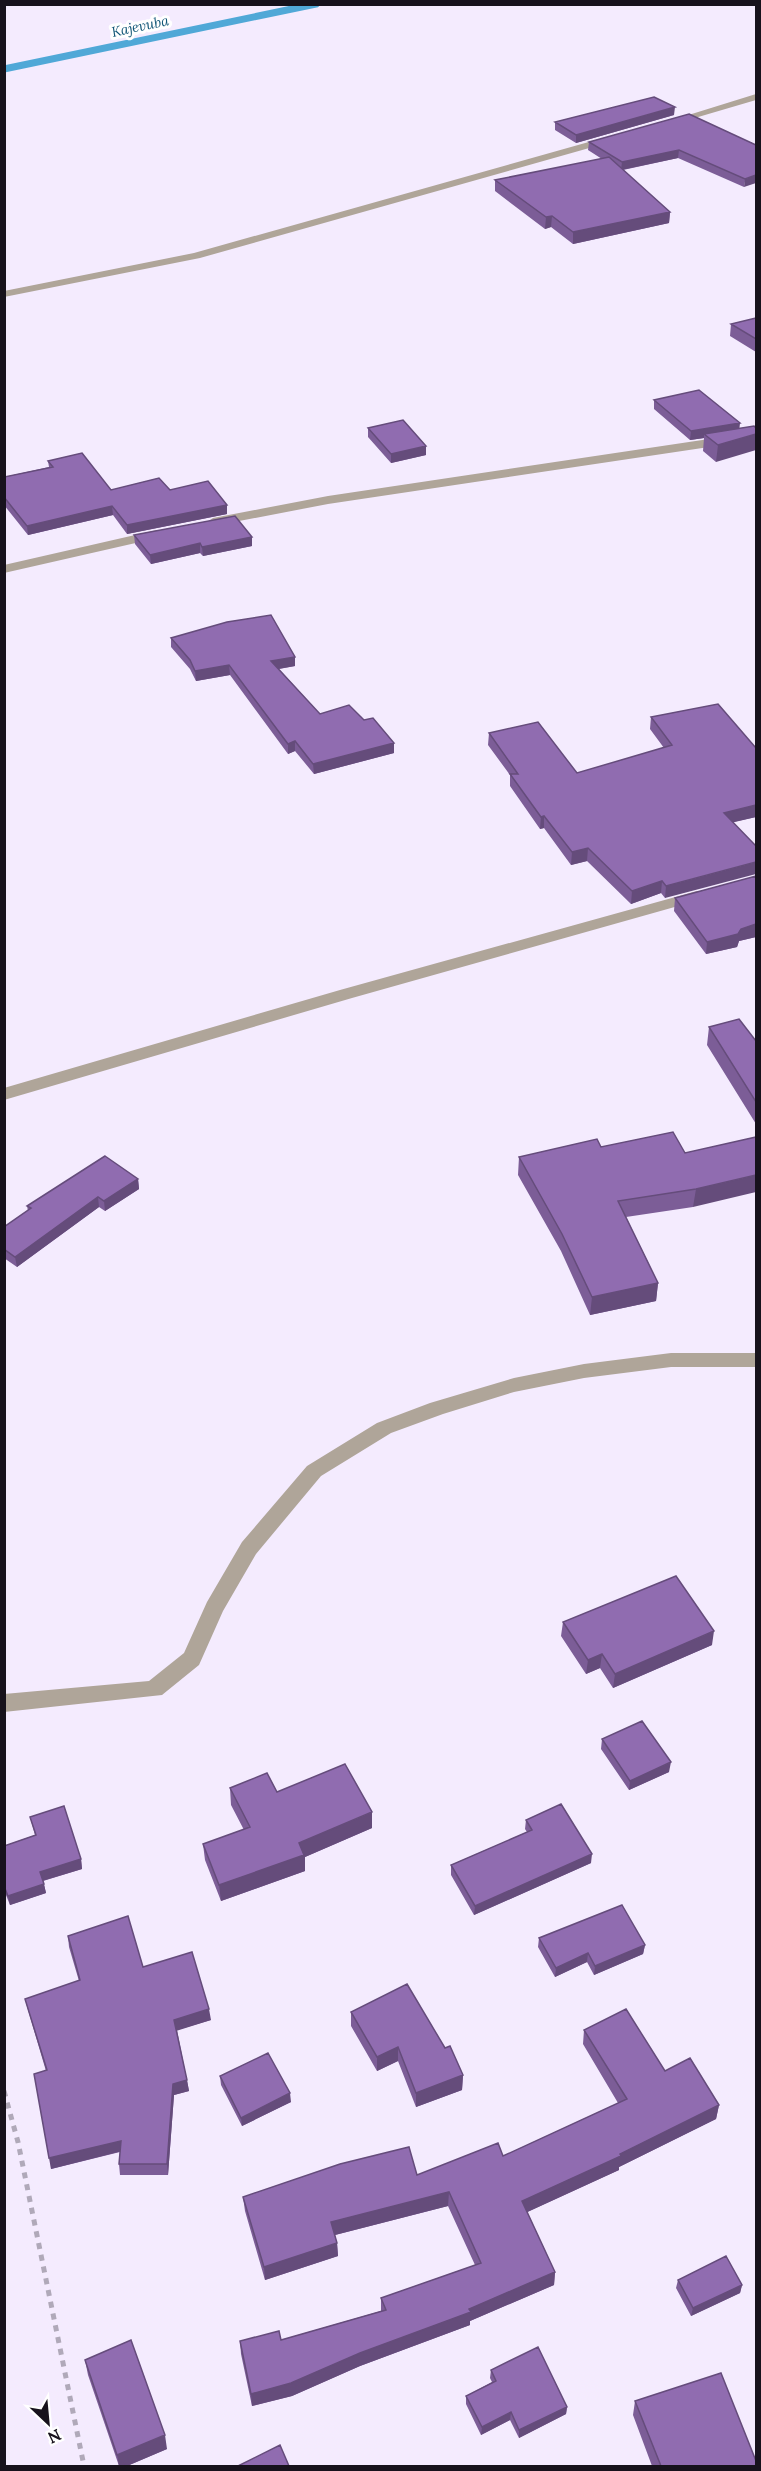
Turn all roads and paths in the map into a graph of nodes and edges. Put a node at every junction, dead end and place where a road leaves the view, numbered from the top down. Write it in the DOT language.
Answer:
graph roads {
  1 [pos="756,97"];
  2 [pos="654,127"];
  3 [pos="619,136"];
  4 [pos="4,294"];
  5 [pos="756,436"];
  6 [pos="195,526"];
  7 [pos="172,531"];
  8 [pos="4,569"];
  9 [pos="714,892"];
  10 [pos="4,1094"];
  11 [pos="756,1360"];
  12 [pos="4,1703"];
  13 [pos="4,2091"];
  14 [pos="84,2466"];
  1 -- 2 [label="street"];
  3 -- 4 [label="street"];
  5 -- 6 [label="street"];
  7 -- 8 [label="street"];
  9 -- 10 [label="street"];
  11 -- 12 [label="street"];
  13 -- 14 [label="path"];
}
